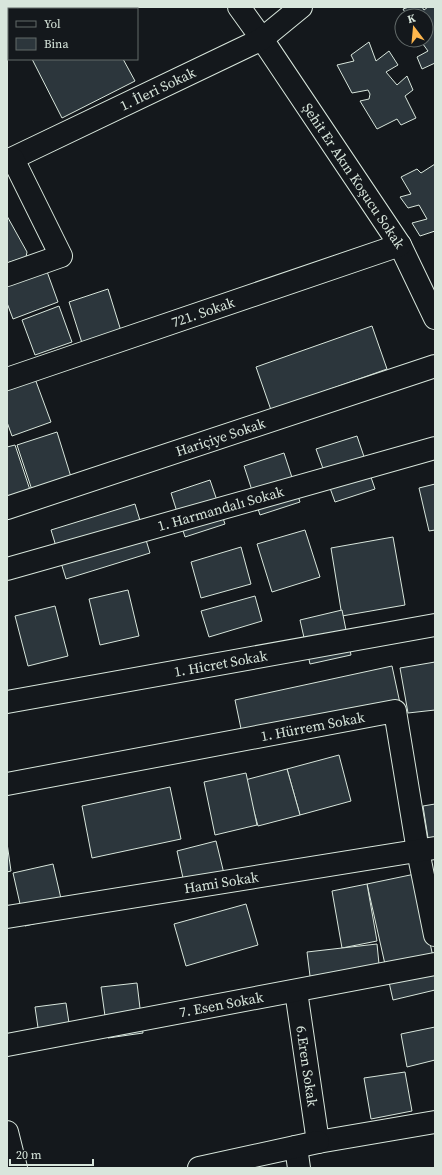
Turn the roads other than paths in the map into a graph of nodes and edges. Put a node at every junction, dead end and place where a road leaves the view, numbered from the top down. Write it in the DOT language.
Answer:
graph roads {
  1 [pos="239,7"];
  2 [pos="302,7"];
  3 [pos="262,39"];
  4 [pos="10,160"];
  5 [pos="400,245"];
  6 [pos="7,275"];
  7 [pos="435,318"];
  8 [pos="435,366"];
  9 [pos="7,379"];
  10 [pos="435,448"];
  11 [pos="7,508"];
  12 [pos="7,569"];
  13 [pos="435,625"];
  14 [pos="7,702"];
  15 [pos="7,784"];
  16 [pos="426,849"];
  17 [pos="7,917"];
  18 [pos="435,935"];
  19 [pos="435,964"];
  20 [pos="296,991"];
  21 [pos="7,1045"];
  22 [pos="435,1122"];
  23 [pos="7,1132"];
  24 [pos="318,1142"];
  25 [pos="297,1158"];
  26 [pos="16,1168"];
  27 [pos="199,1168"];
  1 -- 3 [label="street, Şehit Er Akın Koşucu Sokak"];
  2 -- 3 [label="street, 1. İleri Sokak"];
  3 -- 4 [label="street, 1. İleri Sokak"];
  3 -- 5 [label="street, Şehit Er Akın Koşucu Sokak"];
  4 -- 6 [label="street"];
  5 -- 7 [label="street, Şehit Er Akın Koşucu Sokak"];
  5 -- 9 [label="street, 721. Sokak"];
  8 -- 11 [label="street, Hariçiye Sokak"];
  10 -- 12 [label="street, 1. Harmandalı Sokak"];
  13 -- 14 [label="street, 1. Hicret Sokak"];
  15 -- 16 [label="street, 1. Hürrem Sokak"];
  16 -- 17 [label="street, Hami Sokak"];
  16 -- 18 [label="street, 1. Hürrem Sokak"];
  19 -- 20 [label="street, 7. Esen Sokak"];
  20 -- 21 [label="street, 7. Esen Sokak"];
  20 -- 24 [label="street, 6.Eren Sokak"];
  22 -- 24 [label="street"];
  23 -- 26 [label="street"];
  24 -- 25 [label="street"];
  25 -- 27 [label="street"];
}
